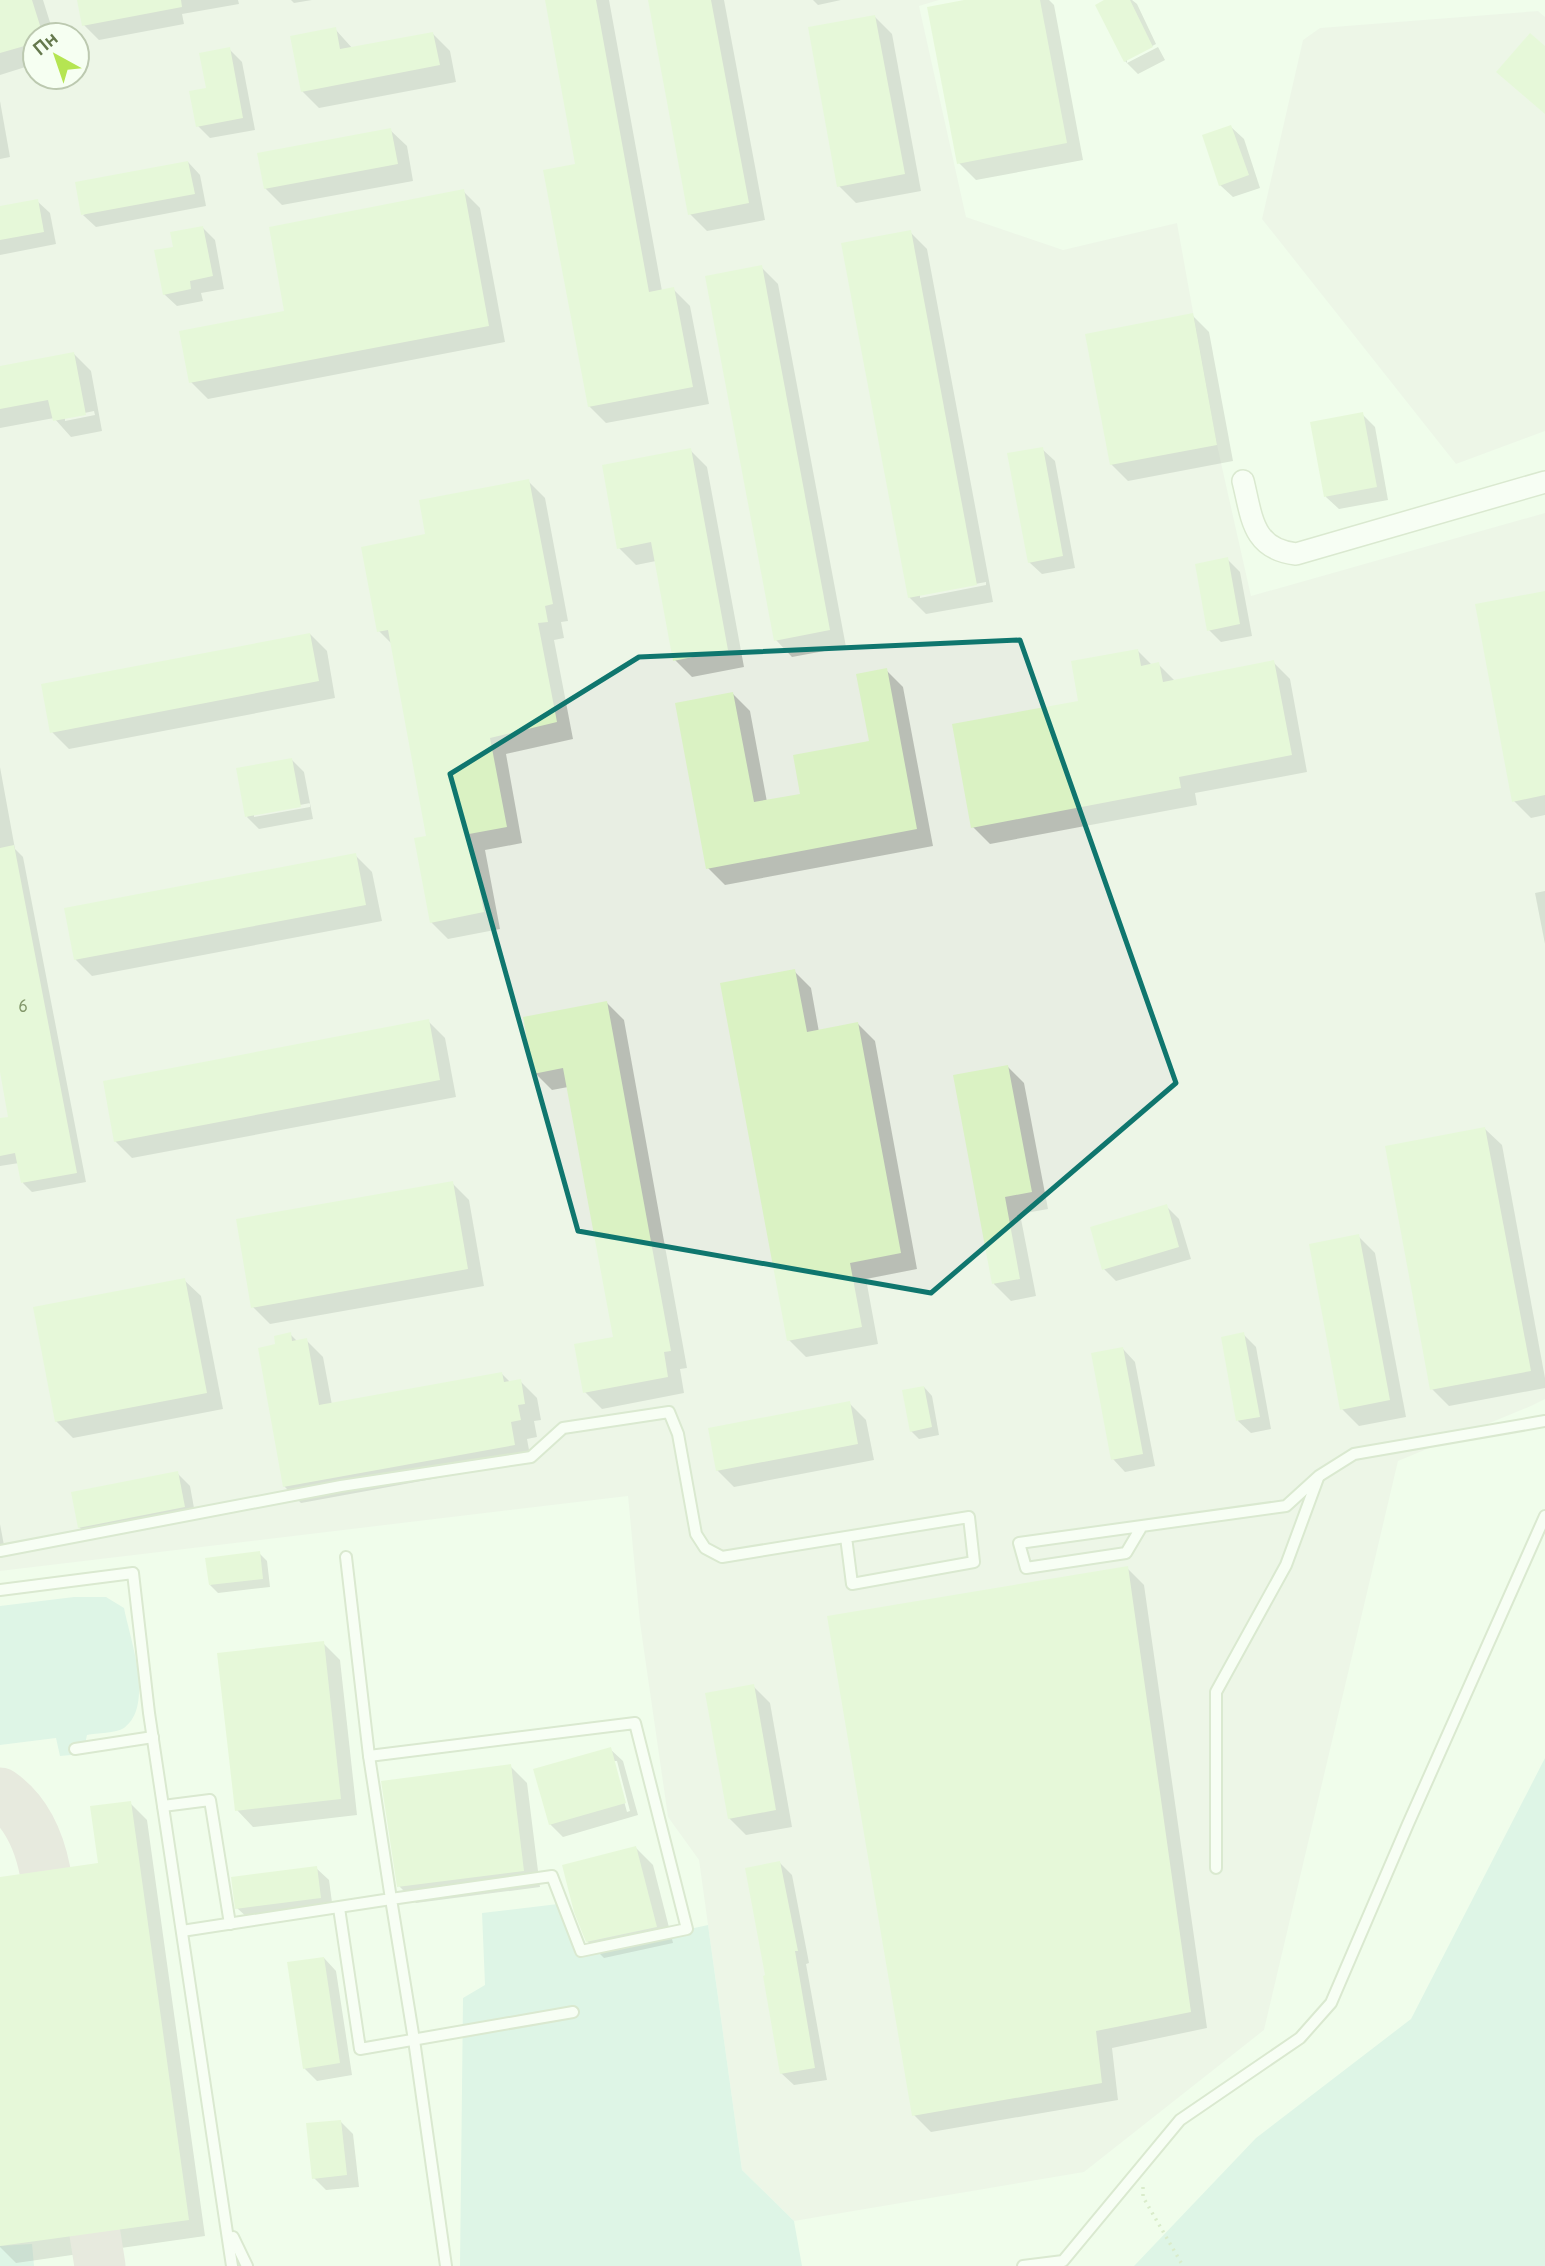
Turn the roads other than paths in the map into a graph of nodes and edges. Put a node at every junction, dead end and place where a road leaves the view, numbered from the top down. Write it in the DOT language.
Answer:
graph roads {
  1 [pos="1244,481"];
  2 [pos="1545,482"];
  3 [pos="1545,1421"];
  4 [pos="1319,1476"];
  5 [pos="1545,1516"];
  6 [pos="1142,1526"];
  7 [pos="846,1537"];
  8 [pos="0,1551"];
  9 [pos="346,1557"];
  10 [pos="0,1590"];
  11 [pos="153,1737"];
  12 [pos="75,1749"];
  13 [pos="369,1756"];
  14 [pos="163,1806"];
  15 [pos="1216,1868"];
  16 [pos="391,1899"];
  17 [pos="339,1908"];
  18 [pos="230,1924"];
  19 [pos="182,1931"];
  20 [pos="573,2012"];
  21 [pos="414,2040"];
  22 [pos="225,2220"];
  23 [pos="232,2266"];
  24 [pos="247,2266"];
  25 [pos="446,2266"];
  26 [pos="1023,2266"];
  1 -- 2 [label="street"];
  3 -- 4 [label="lane"];
  4 -- 6 [label="lane"];
  4 -- 15 [label="lane"];
  5 -- 26 [label="lane"];
  6 -- 6 [label="lane"];
  7 -- 7 [label="lane"];
  7 -- 8 [label="lane"];
  9 -- 13 [label="lane"];
  10 -- 11 [label="lane"];
  11 -- 12 [label="lane"];
  11 -- 14 [label="lane"];
  13 -- 16 [label="lane"];
  13 -- 16 [label="lane"];
  14 -- 18 [label="lane"];
  14 -- 19 [label="lane"];
  16 -- 17 [label="lane"];
  16 -- 21 [label="lane"];
  17 -- 18 [label="lane"];
  17 -- 21 [label="lane"];
  18 -- 19 [label="lane"];
  19 -- 22 [label="lane"];
  20 -- 21 [label="lane"];
  21 -- 25 [label="lane"];
  22 -- 23 [label="lane"];
  22 -- 24 [label="lane"];
}
